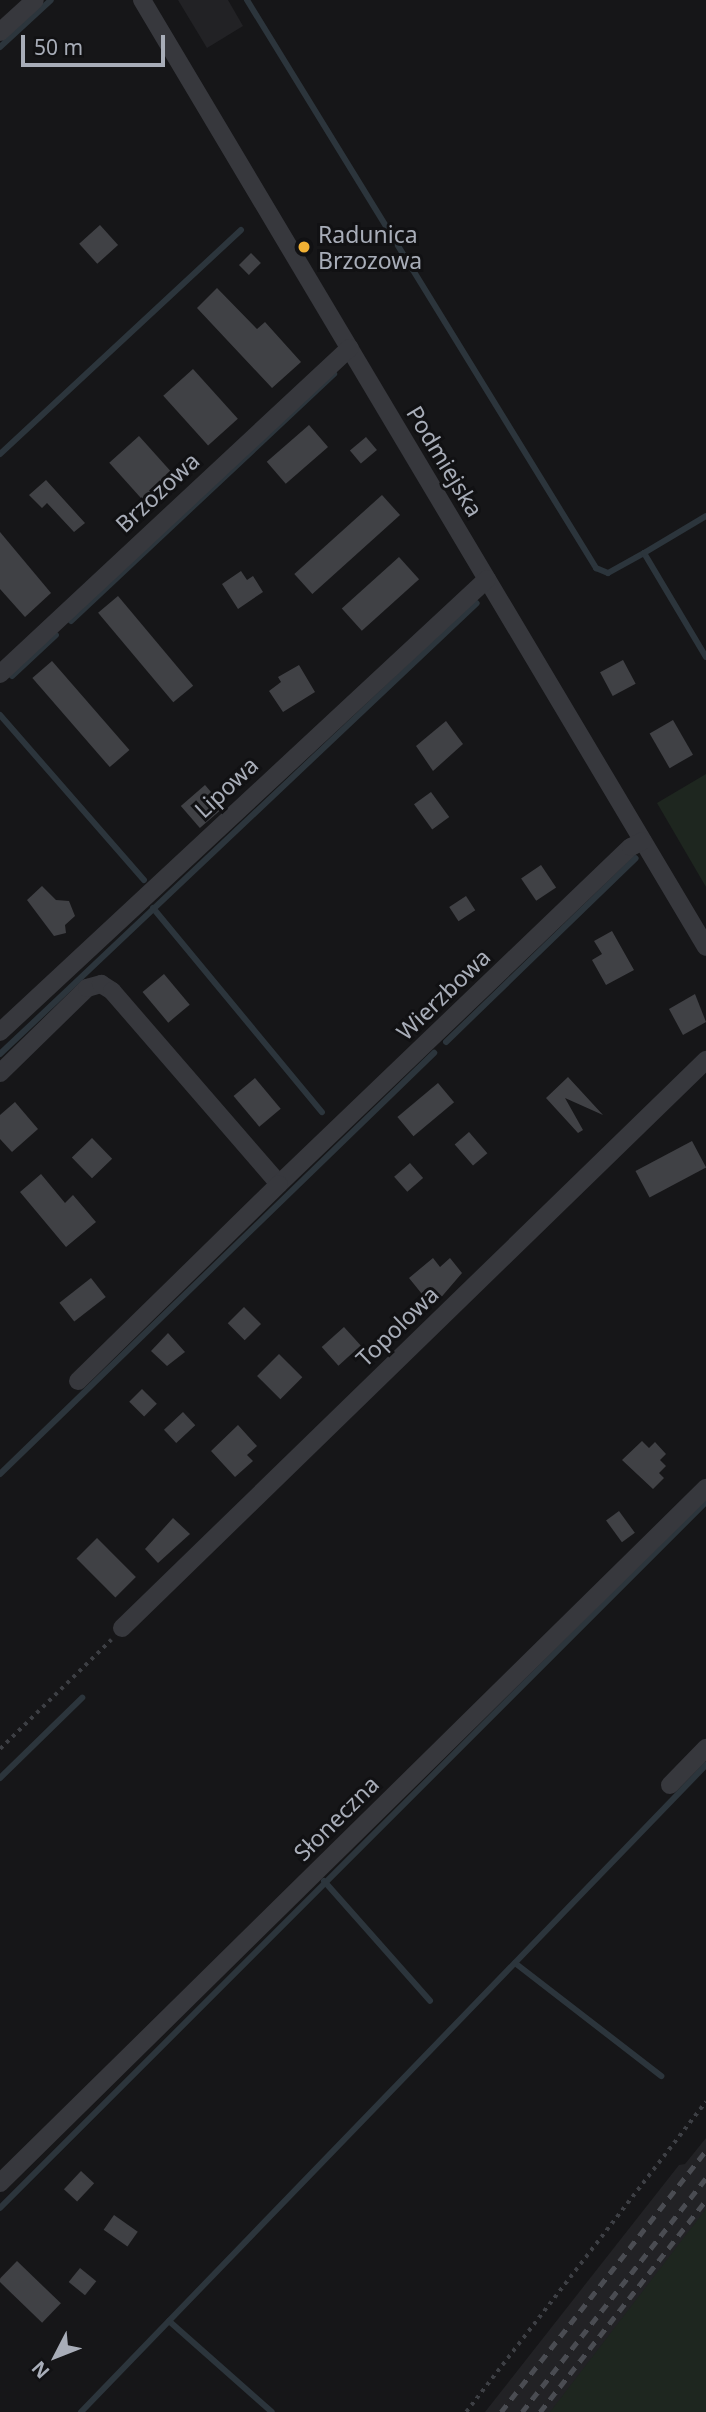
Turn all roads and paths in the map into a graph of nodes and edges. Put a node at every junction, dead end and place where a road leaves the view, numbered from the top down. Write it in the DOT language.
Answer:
graph roads {
  1 [pos="35,0"];
  2 [pos="142,0"];
  3 [pos="0,32"];
  4 [pos="349,348"];
  5 [pos="487,579"];
  6 [pos="0,674"];
  7 [pos="643,841"];
  8 [pos="706,947"];
  9 [pos="0,1032"];
  10 [pos="706,1060"];
  11 [pos="0,1073"];
  12 [pos="279,1184"];
  13 [pos="78,1381"];
  14 [pos="706,1488"];
  15 [pos="122,1628"];
  16 [pos="706,1748"];
  17 [pos="0,1749"];
  18 [pos="670,1785"];
  19 [pos="706,2102"];
  20 [pos="0,2183"];
  21 [pos="466,2412"];
  1 -- 3 [label="street"];
  2 -- 4 [label="street, Podmiejska"];
  4 -- 5 [label="street, Podmiejska"];
  4 -- 6 [label="street, Brzozowa"];
  5 -- 7 [label="street, Podmiejska"];
  5 -- 9 [label="street, Lipowa"];
  7 -- 8 [label="street, Podmiejska"];
  7 -- 12 [label="street, Wierzbowa"];
  10 -- 15 [label="street, Topolowa"];
  11 -- 12 [label="street"];
  12 -- 13 [label="street, Wierzbowa"];
  14 -- 20 [label="street, Słoneczna"];
  15 -- 17 [label="path"];
  16 -- 18 [label="street"];
  19 -- 21 [label="path"];
}
